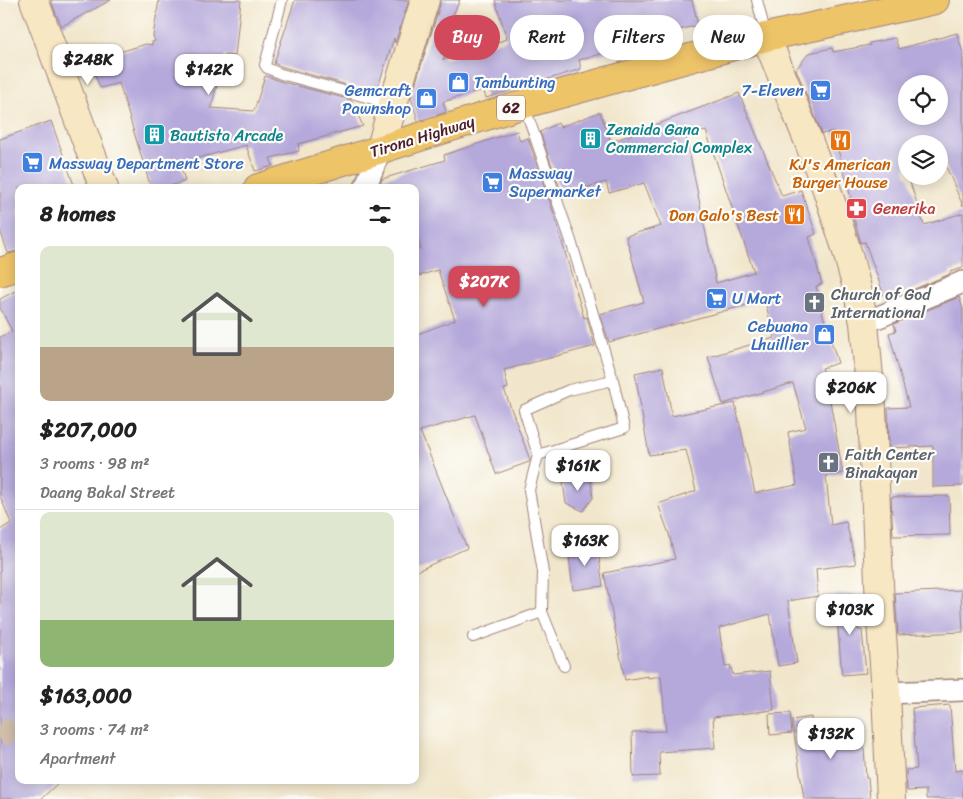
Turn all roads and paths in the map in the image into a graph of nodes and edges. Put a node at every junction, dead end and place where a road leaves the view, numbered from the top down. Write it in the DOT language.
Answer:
graph roads {
  1 [pos="34,0"];
  2 [pos="282,0"];
  3 [pos="425,0"];
  4 [pos="757,0"];
  5 [pos="935,0"];
  6 [pos="766,37"];
  7 [pos="393,104"];
  8 [pos="524,104"];
  9 [pos="381,148"];
  10 [pos="103,184"];
  11 [pos="270,184"];
  12 [pos="367,184"];
  13 [pos="15,267"];
  14 [pos="0,272"];
  15 [pos="963,282"];
  16 [pos="864,323"];
  17 [pos="613,380"];
  18 [pos="538,455"];
  19 [pos="542,612"];
  20 [pos="473,637"];
  21 [pos="564,666"];
  22 [pos="963,690"];
  23 [pos="886,693"];
  24 [pos="891,799"];
  1 -- 10 [label="main road"];
  2 -- 7 [label="lane"];
  3 -- 7 [label="main road"];
  4 -- 6 [label="lane"];
  5 -- 6 [label="main road, Tirona Highway / 62"];
  6 -- 8 [label="main road, Tirona Highway / 62"];
  6 -- 16 [label="main road"];
  7 -- 9 [label="main road"];
  8 -- 9 [label="main road, Tirona Highway / 62"];
  8 -- 17 [label="lane"];
  9 -- 11 [label="main road, Tirona Highway / 62"];
  9 -- 12 [label="street"];
  13 -- 14 [label="main road"];
  15 -- 16 [label="street"];
  16 -- 23 [label="main road"];
  17 -- 18 [label="lane"];
  17 -- 18 [label="lane"];
  18 -- 19 [label="lane"];
  19 -- 20 [label="lane"];
  19 -- 21 [label="lane"];
  22 -- 23 [label="street"];
  23 -- 24 [label="main road"];
}
